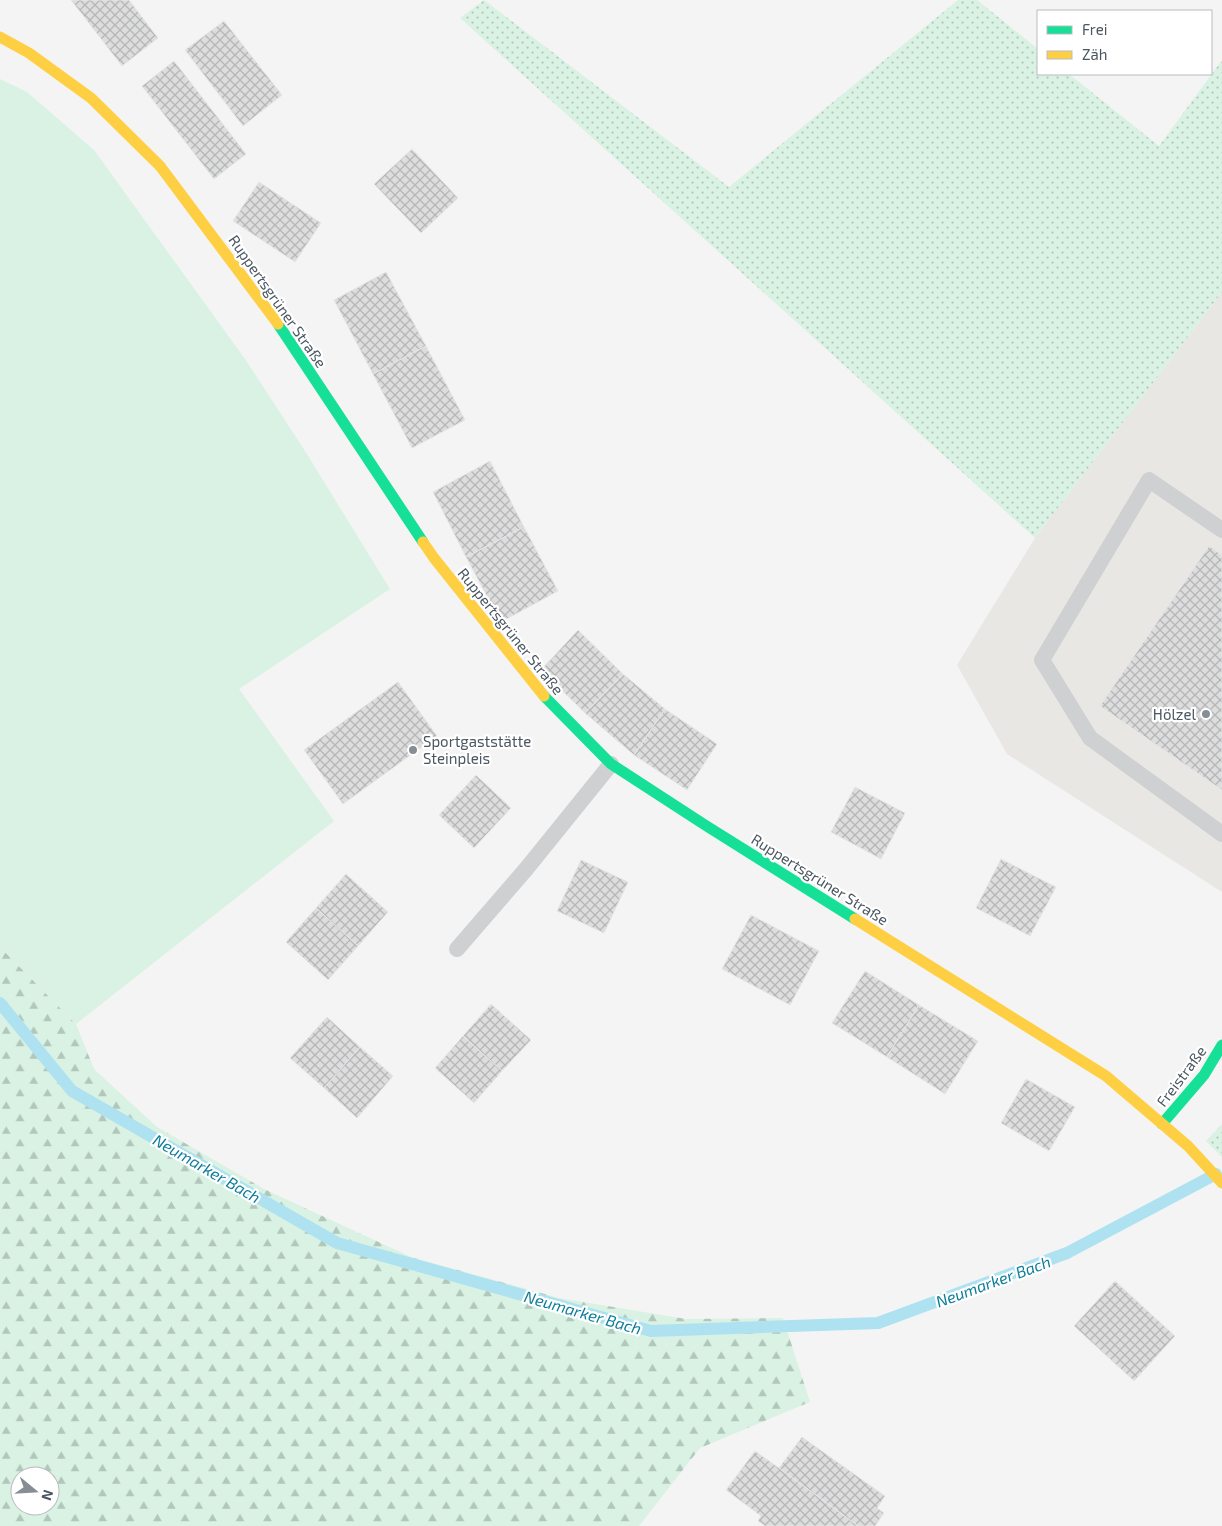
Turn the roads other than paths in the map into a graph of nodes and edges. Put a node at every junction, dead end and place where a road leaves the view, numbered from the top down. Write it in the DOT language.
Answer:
graph roads {
  1 [pos="0,37"];
  2 [pos="1222,530"];
  3 [pos="611,764"];
  4 [pos="1222,834"];
  5 [pos="457,949"];
  6 [pos="1222,1045"];
  7 [pos="1162,1124"];
  8 [pos="1222,1184"];
  1 -- 3 [label="street, Ruppertsgrüner Straße"];
  2 -- 4 [label="lane"];
  3 -- 5 [label="lane"];
  3 -- 7 [label="street, Ruppertsgrüner Straße"];
  6 -- 7 [label="street, Freistraße"];
  7 -- 8 [label="street, Ruppertsgrüner Straße"];
}
